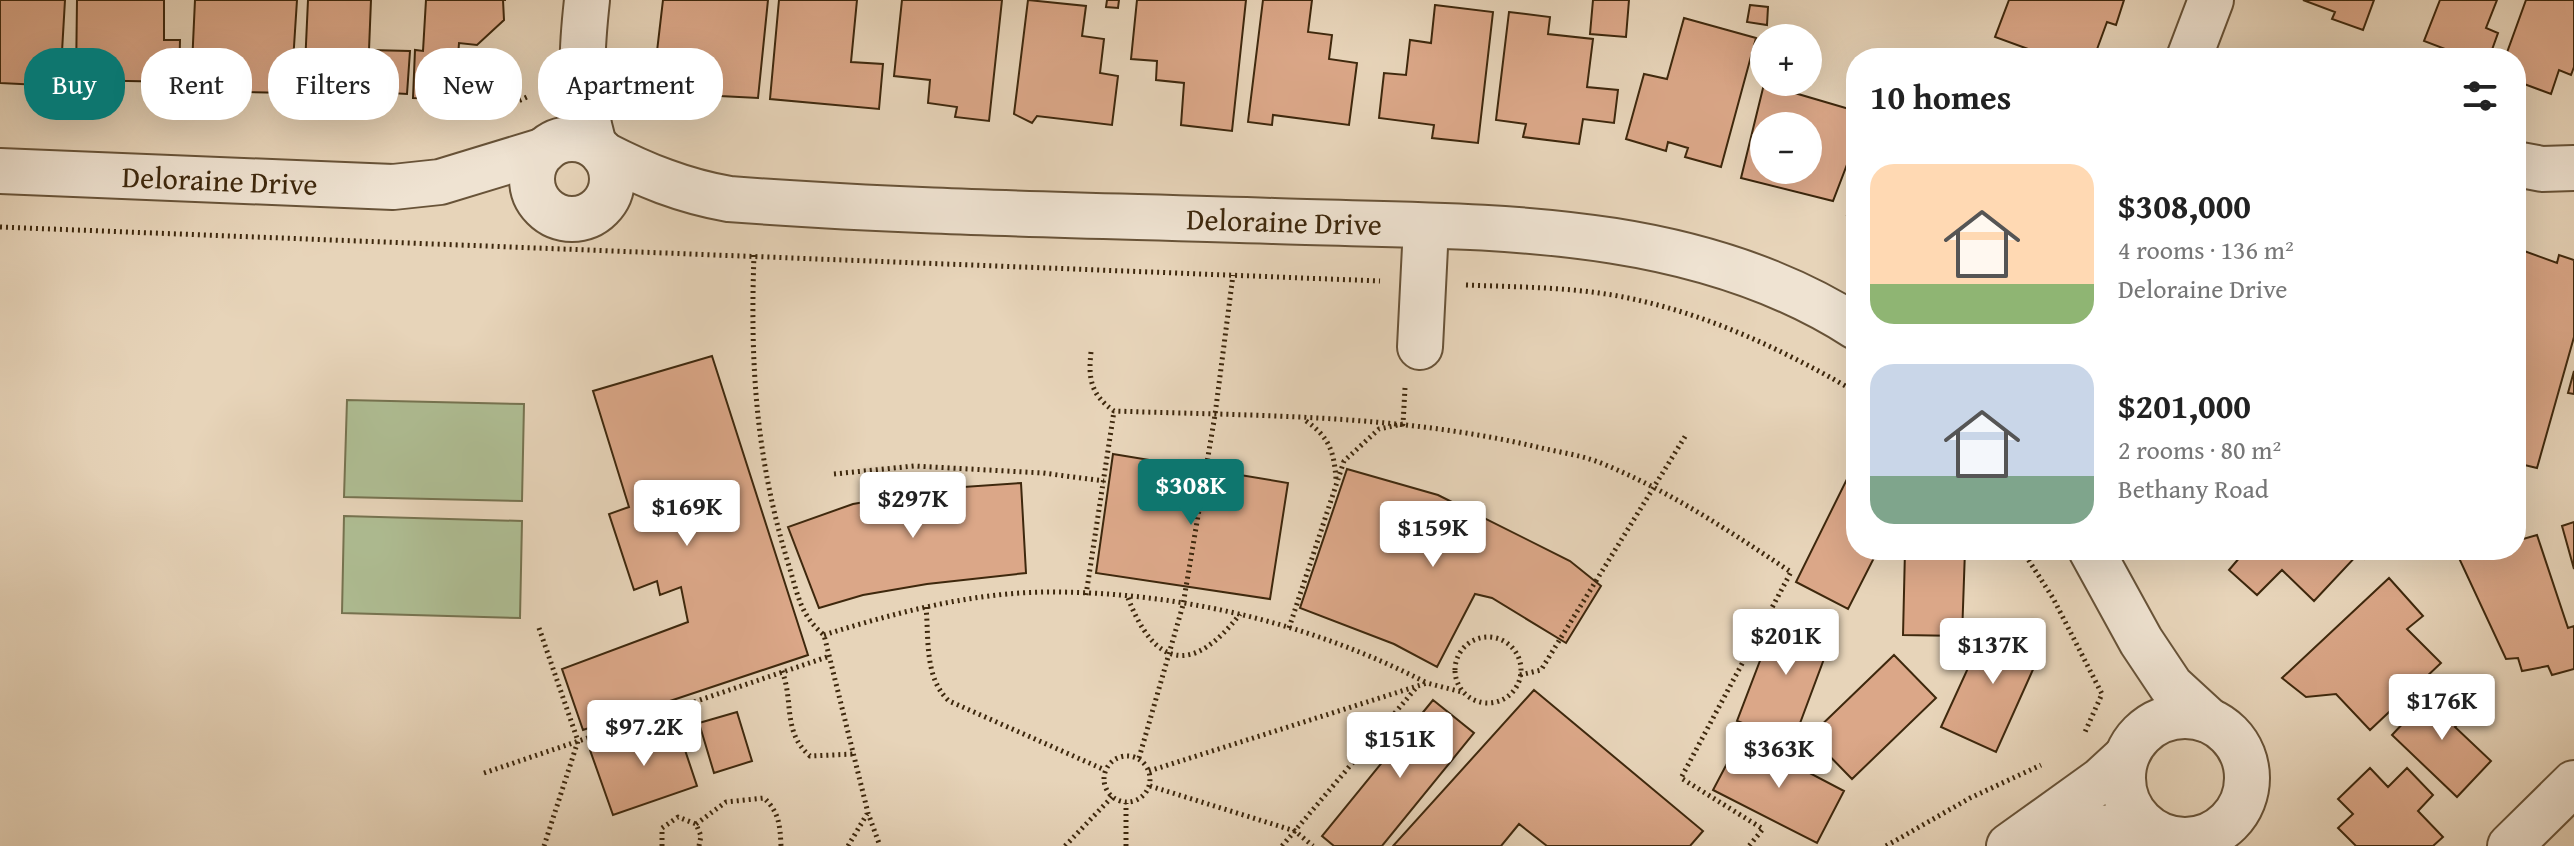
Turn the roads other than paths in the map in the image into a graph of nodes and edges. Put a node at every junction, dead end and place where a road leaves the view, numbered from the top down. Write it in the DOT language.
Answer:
graph roads {
  1 [pos="587,0"];
  2 [pos="2211,0"];
  3 [pos="2197,48"];
  4 [pos="574,148"];
  5 [pos="2526,166"];
  6 [pos="2574,168"];
  7 [pos="0,171"];
  8 [pos="440,182"];
  9 [pos="696,193"];
  10 [pos="604,203"];
  11 [pos="545,209"];
  12 [pos="1426,227"];
  13 [pos="1846,322"];
  14 [pos="1420,347"];
  15 [pos="2096,560"];
  16 [pos="2141,641"];
  17 [pos="2208,720"];
  18 [pos="2131,748"];
  19 [pos="2574,783"];
  20 [pos="2243,802"];
  21 [pos="2160,837"];
  22 [pos="2010,846"];
  23 [pos="2243,846"];
  24 [pos="2510,846"];
  1 -- 4 [label="street"];
  2 -- 3 [label="street"];
  4 -- 8 [label="street, Deloraine Drive"];
  4 -- 9 [label="street, Deloraine Drive"];
  4 -- 10 [label="street"];
  4 -- 11 [label="street"];
  5 -- 6 [label="street"];
  7 -- 8 [label="street, Deloraine Drive"];
  8 -- 11 [label="street, Deloraine Drive"];
  9 -- 10 [label="street, Deloraine Drive"];
  9 -- 12 [label="street, Deloraine Drive"];
  10 -- 11 [label="street"];
  12 -- 13 [label="street, Deloraine Drive"];
  12 -- 14 [label="street"];
  15 -- 16 [label="street"];
  16 -- 17 [label="street"];
  16 -- 18 [label="street"];
  17 -- 18 [label="street"];
  17 -- 20 [label="street"];
  18 -- 21 [label="street"];
  18 -- 22 [label="street"];
  19 -- 24 [label="street"];
  20 -- 21 [label="street"];
  20 -- 23 [label="street"];
  21 -- 22 [label="street"];
}
